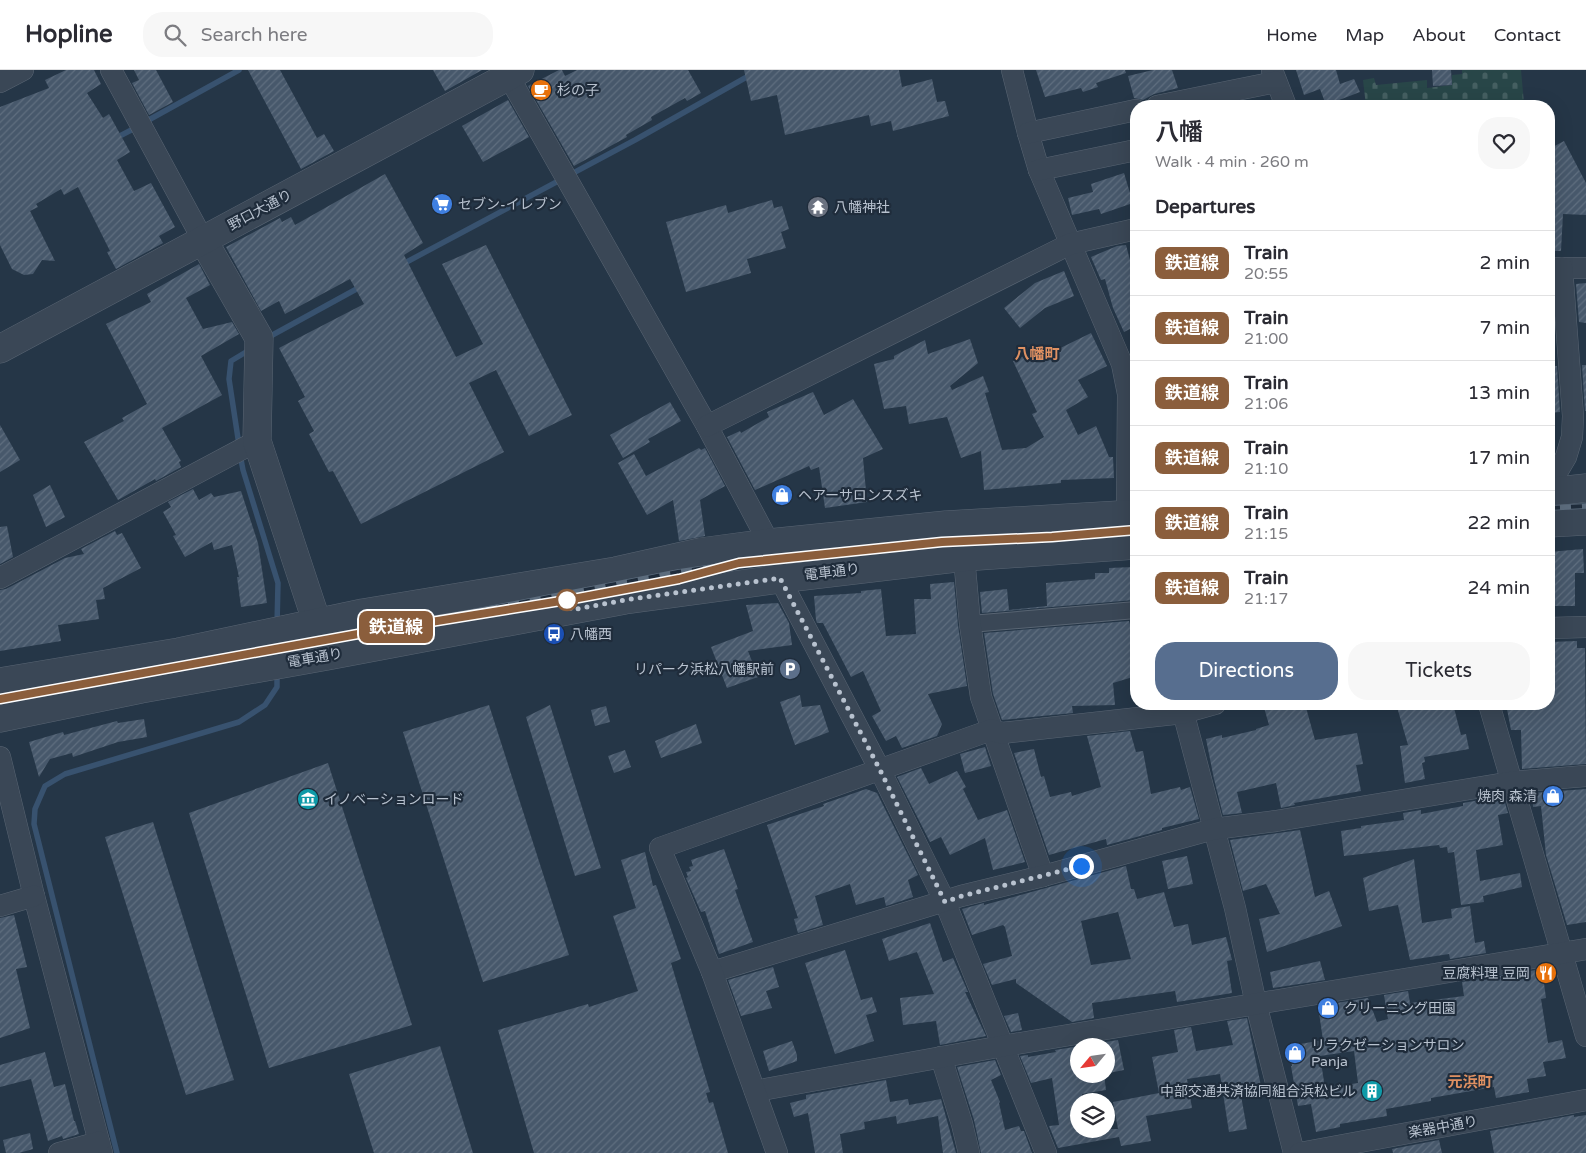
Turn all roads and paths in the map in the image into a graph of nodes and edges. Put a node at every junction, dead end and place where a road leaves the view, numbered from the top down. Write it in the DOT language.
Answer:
graph roads {
  1 [pos="23,70"];
  2 [pos="111,70"];
  3 [pos="1012,70"];
  4 [pos="511,72"];
  5 [pos="1274,76"];
  6 [pos="0,82"];
  7 [pos="1180,100"];
  8 [pos="1284,100"];
  9 [pos="1130,111"];
  10 [pos="1028,133"];
  11 [pos="1130,151"];
  12 [pos="1039,170"];
  13 [pos="1130,230"];
  14 [pos="203,240"];
  15 [pos="1070,244"];
  16 [pos="1556,268"];
  17 [pos="1586,268"];
  18 [pos="0,349"];
  19 [pos="706,426"];
  20 [pos="257,441"];
  21 [pos="1130,454"];
  22 [pos="1555,475"];
  23 [pos="1586,488"];
  24 [pos="1555,491"];
  25 [pos="1130,514"];
  26 [pos="1586,521"];
  27 [pos="1555,523"];
  28 [pos="769,543"];
  29 [pos="1130,545"];
  30 [pos="964,557"];
  31 [pos="0,578"];
  32 [pos="780,578"];
  33 [pos="1130,611"];
  34 [pos="318,623"];
  35 [pos="970,624"];
  36 [pos="1555,628"];
  37 [pos="1586,628"];
  38 [pos="327,656"];
  39 [pos="0,682"];
  40 [pos="1168,710"];
  41 [pos="1183,710"];
  42 [pos="1491,710"];
  43 [pos="0,718"];
  44 [pos="991,730"];
  45 [pos="0,757"];
  46 [pos="880,770"];
  47 [pos="1586,776"];
  48 [pos="1512,782"];
  49 [pos="1214,829"];
  50 [pos="1043,876"];
  51 [pos="34,896"];
  52 [pos="945,902"];
  53 [pos="0,906"];
  54 [pos="1586,949"];
  55 [pos="1560,953"];
  56 [pos="712,972"];
  57 [pos="1256,1004"];
  58 [pos="1586,1036"];
  59 [pos="1003,1046"];
  60 [pos="941,1057"];
  61 [pos="755,1091"];
  62 [pos="1586,1100"];
  63 [pos="100,1147"];
  64 [pos="59,1153"];
  65 [pos="777,1153"];
  66 [pos="969,1153"];
  67 [pos="1046,1153"];
  68 [pos="1294,1153"];
  69 [pos="1300,1153"];
  1 -- 6 [label="street"];
  2 -- 14 [label="street"];
  3 -- 10 [label="street"];
  4 -- 14 [label="street, 野口大通り"];
  4 -- 19 [label="street"];
  5 -- 7 [label="street"];
  5 -- 8 [label="street"];
  9 -- 10 [label="street"];
  10 -- 12 [label="street"];
  11 -- 12 [label="street"];
  12 -- 15 [label="street"];
  13 -- 15 [label="street"];
  14 -- 18 [label="street, 野口大通り"];
  14 -- 20 [label="street"];
  15 -- 19 [label="street"];
  15 -- 21 [label="street"];
  16 -- 17 [label="street"];
  16 -- 22 [label="street"];
  19 -- 28 [label="street"];
  20 -- 31 [label="street"];
  20 -- 34 [label="street"];
  23 -- 24 [label="street"];
  25 -- 28 [label="street"];
  26 -- 27 [label="street"];
  28 -- 32 [label="street"];
  28 -- 34 [label="street"];
  29 -- 30 [label="street, 電車通り"];
  30 -- 32 [label="street, 電車通り"];
  30 -- 35 [label="street"];
  32 -- 38 [label="street, 電車通り"];
  32 -- 46 [label="street"];
  33 -- 35 [label="street"];
  34 -- 38 [label="street"];
  34 -- 39 [label="street"];
  35 -- 44 [label="street"];
  36 -- 37 [label="street"];
  38 -- 43 [label="street, 電車通り"];
  40 -- 44 [label="street"];
  41 -- 49 [label="street"];
  42 -- 48 [label="street"];
  44 -- 46 [label="street"];
  44 -- 50 [label="street"];
  45 -- 51 [label="street"];
  46 -- 52 [label="street"];
  46 -- 56 [label="street"];
  47 -- 48 [label="street"];
  48 -- 49 [label="street"];
  48 -- 55 [label="street"];
  49 -- 50 [label="street"];
  49 -- 57 [label="street"];
  50 -- 52 [label="street"];
  51 -- 53 [label="street"];
  51 -- 63 [label="street"];
  52 -- 56 [label="street"];
  52 -- 59 [label="street"];
  54 -- 55 [label="street"];
  55 -- 57 [label="street"];
  55 -- 58 [label="street"];
  56 -- 61 [label="street"];
  57 -- 59 [label="street"];
  57 -- 68 [label="street"];
  59 -- 60 [label="street"];
  59 -- 67 [label="street"];
  60 -- 61 [label="street"];
  60 -- 66 [label="street"];
  61 -- 65 [label="street"];
  62 -- 69 [label="street, 楽器中通り"];
  63 -- 64 [label="street"];
}
